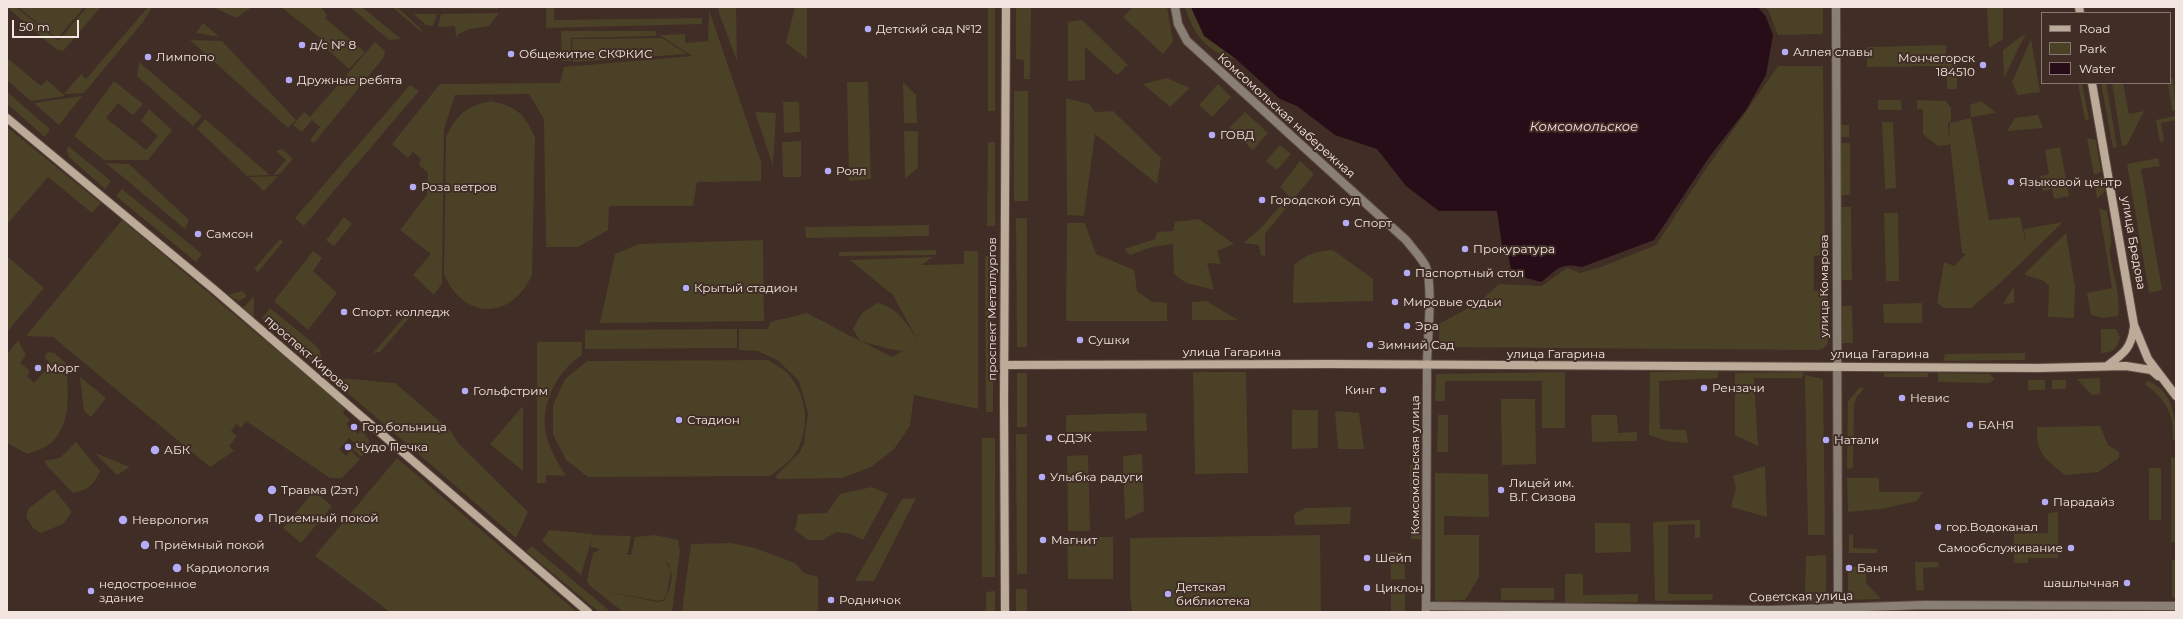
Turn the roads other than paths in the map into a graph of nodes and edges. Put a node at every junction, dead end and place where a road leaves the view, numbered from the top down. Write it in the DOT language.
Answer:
graph roads {
  1 [pos="1006,7"];
  2 [pos="1175,7"];
  3 [pos="1836,7"];
  4 [pos="2092,84"];
  5 [pos="7,118"];
  6 [pos="2134,324"];
  7 [pos="1004,365"];
  8 [pos="1427,365"];
  9 [pos="1837,366"];
  10 [pos="2107,366"];
  11 [pos="2158,376"];
  12 [pos="2176,396"];
  13 [pos="2176,606"];
  14 [pos="1426,609"];
  15 [pos="1838,610"];
  16 [pos="588,612"];
  17 [pos="1005,612"];
  1 -- 7 [label="main road, проспект Металлургов"];
  2 -- 8 [label="street, Комсомольская набережная"];
  3 -- 9 [label="street, улица Комарова"];
  4 -- 6 [label="main road, улица Бредова"];
  5 -- 16 [label="main road, проспект Кирова"];
  6 -- 10 [label="main road"];
  6 -- 11 [label="main road, улица Бредова"];
  7 -- 8 [label="main road, улица Гагарина"];
  7 -- 17 [label="main road, проспект Металлургов"];
  8 -- 9 [label="main road, улица Гагарина"];
  8 -- 14 [label="street, Комсомольская улица"];
  9 -- 10 [label="main road, улица Гагарина"];
  9 -- 15 [label="street, улица Комарова"];
  10 -- 11 [label="main road, улица Гагарина"];
  11 -- 12 [label="main road, улица Бредова"];
  13 -- 15 [label="street, Советская улица"];
  14 -- 15 [label="street, Советская улица"];
}
